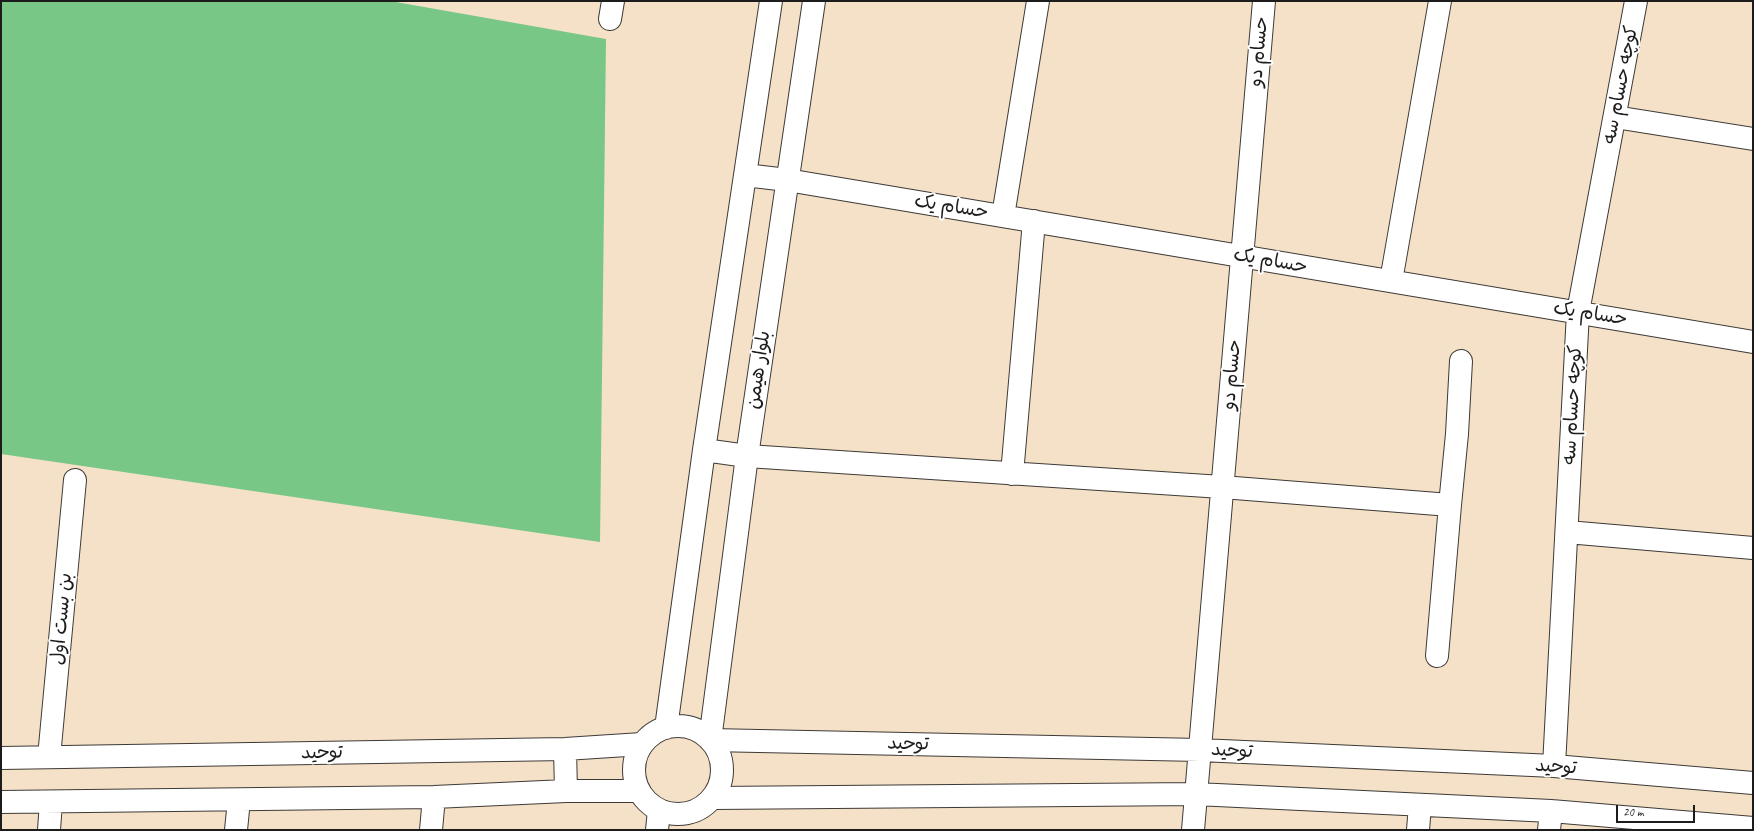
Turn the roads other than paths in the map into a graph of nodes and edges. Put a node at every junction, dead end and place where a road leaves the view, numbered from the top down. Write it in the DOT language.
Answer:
graph roads {
  1 [pos="771,1"];
  2 [pos="814,1"];
  3 [pos="1038,1"];
  4 [pos="1264,1"];
  5 [pos="1440,1"];
  6 [pos="1636,1"];
  7 [pos="1615,117"];
  8 [pos="1753,139"];
  9 [pos="745,174"];
  10 [pos="787,180"];
  11 [pos="1003,216"];
  12 [pos="1034,221"];
  13 [pos="1242,256"];
  14 [pos="1391,281"];
  15 [pos="1578,312"];
  16 [pos="1753,342"];
  17 [pos="1461,361"];
  18 [pos="704,450"];
  19 [pos="747,456"];
  20 [pos="1012,474"];
  21 [pos="75,480"];
  22 [pos="1222,487"];
  23 [pos="1450,505"];
  24 [pos="1566,532"];
  25 [pos="1753,548"];
  26 [pos="1437,656"];
  27 [pos="666,728"];
  28 [pos="710,740"];
  29 [pos="642,744"];
  30 [pos="565,749"];
  31 [pos="1200,750"];
  32 [pos="1,758"];
  33 [pos="49,758"];
  34 [pos="1554,766"];
  35 [pos="1753,783"];
  36 [pos="566,791"];
  37 [pos="639,791"];
  38 [pos="1196,794"];
  39 [pos="434,798"];
  40 [pos="713,798"];
  41 [pos="239,800"];
  42 [pos="1,802"];
  43 [pos="51,802"];
  44 [pos="1420,805"];
  45 [pos="658,820"];
  46 [pos="1550,820"];
  47 [pos="692,821"];
  48 [pos="1753,828"];
  49 [pos="49,830"];
  50 [pos="236,830"];
  51 [pos="431,830"];
  52 [pos="1193,830"];
  53 [pos="1418,830"];
  1 -- 9 [label="street"];
  2 -- 10 [label="street, بلوار هیمن"];
  3 -- 11 [label="street"];
  4 -- 13 [label="street, حسام دو"];
  5 -- 14 [label="street"];
  6 -- 7 [label="street, کوچه حسام سه"];
  7 -- 8 [label="street"];
  7 -- 15 [label="street, کوچه حسام سه"];
  9 -- 10 [label="street, حسام یک"];
  9 -- 18 [label="street"];
  10 -- 11 [label="street, حسام یک"];
  10 -- 19 [label="street, بلوار هیمن"];
  11 -- 12 [label="street, حسام یک"];
  12 -- 13 [label="street, حسام یک"];
  12 -- 20 [label="street"];
  13 -- 14 [label="street, حسام یک"];
  13 -- 22 [label="street, حسام دو"];
  14 -- 15 [label="street, حسام یک"];
  15 -- 16 [label="street, حسام یک"];
  15 -- 24 [label="street, کوچه حسام سه"];
  17 -- 23 [label="street"];
  18 -- 19 [label="street"];
  18 -- 27 [label="street"];
  19 -- 20 [label="street"];
  19 -- 28 [label="street, بلوار هیمن"];
  20 -- 22 [label="street"];
  21 -- 33 [label="street, بن بست اول"];
  22 -- 23 [label="street"];
  22 -- 31 [label="street, حسام دو"];
  23 -- 26 [label="street"];
  24 -- 25 [label="street"];
  24 -- 34 [label="street, کوچه حسام سه"];
  27 -- 28 [label="street"];
  27 -- 29 [label="street"];
  28 -- 31 [label="street, توحید"];
  28 -- 40 [label="street"];
  29 -- 30 [label="street, توحید"];
  29 -- 37 [label="street"];
  30 -- 33 [label="street, توحید"];
  30 -- 36 [label="street"];
  31 -- 34 [label="street, توحید"];
  31 -- 38 [label="street, حسام دو"];
  32 -- 33 [label="street, توحید"];
  34 -- 35 [label="street, توحید"];
  36 -- 37 [label="street"];
  36 -- 39 [label="street"];
  37 -- 45 [label="street"];
  38 -- 40 [label="street"];
  38 -- 44 [label="street"];
  38 -- 52 [label="street, حسام دو"];
  39 -- 41 [label="street"];
  39 -- 51 [label="street"];
  40 -- 47 [label="street"];
  41 -- 43 [label="street"];
  41 -- 50 [label="street"];
  42 -- 43 [label="street"];
  43 -- 49 [label="street"];
  44 -- 46 [label="street"];
  44 -- 53 [label="street"];
  45 -- 47 [label="street"];
  46 -- 48 [label="street"];
}
